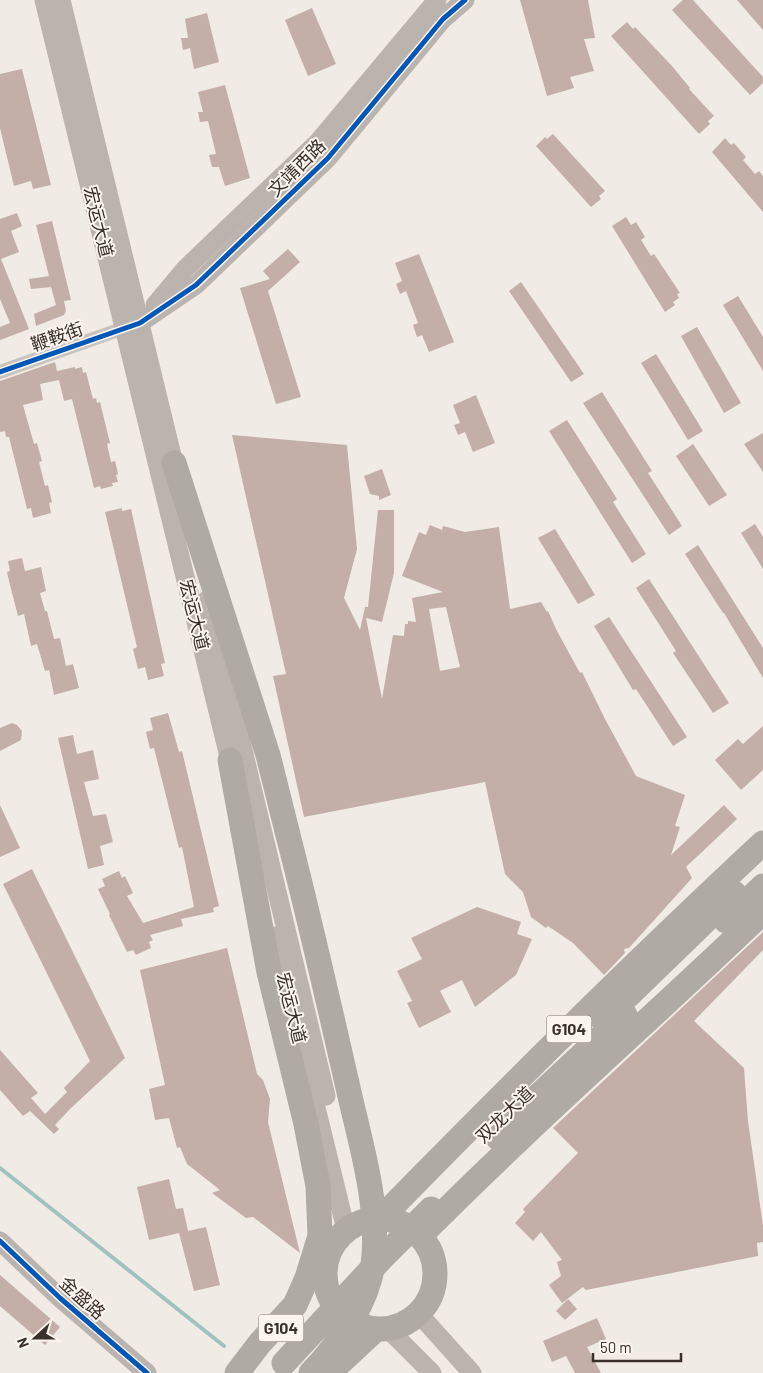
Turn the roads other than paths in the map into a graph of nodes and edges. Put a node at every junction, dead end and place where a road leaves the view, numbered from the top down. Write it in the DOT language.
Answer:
graph roads {
  1 [pos="44,0"];
  2 [pos="61,0"];
  3 [pos="437,0"];
  4 [pos="465,0"];
  5 [pos="132,325"];
  6 [pos="0,372"];
  7 [pos="174,463"];
  8 [pos="230,760"];
  9 [pos="763,843"];
  10 [pos="763,865"];
  11 [pos="763,886"];
  12 [pos="763,912"];
  13 [pos="361,1224"];
  14 [pos="420,1236"];
  15 [pos="0,1241"];
  16 [pos="325,1284"];
  17 [pos="419,1314"];
  18 [pos="381,1330"];
  19 [pos="147,1373"];
  20 [pos="237,1373"];
  21 [pos="255,1373"];
  22 [pos="275,1373"];
  23 [pos="311,1373"];
  24 [pos="329,1373"];
  25 [pos="432,1373"];
  26 [pos="472,1373"];
  1 -- 5 [label="main road, 宏运大道"];
  2 -- 5 [label="main road, 宏运大道"];
  3 -- 5 [label="main road, 文靖西路"];
  4 -- 5 [label="main road, 文靖西路"];
  5 -- 6 [label="street, 鞭鞍街"];
  5 -- 7 [label="main road, 宏运大道"];
  5 -- 8 [label="main road, 宏运大道"];
  7 -- 13 [label="main road, 宏运大道"];
  7 -- 23 [label="highway, bridge"];
  8 -- 13 [label="main road, 宏运大道"];
  8 -- 20 [label="highway"];
  9 -- 13 [label="highway, 双龙大道 / G104"];
  10 -- 21 [label="highway, 双龙大道 / G104"];
  11 -- 22 [label="highway, 双龙大道 / G104, bridge"];
  12 -- 14 [label="highway, 双龙大道 / G104"];
  13 -- 14 [label="highway"];
  13 -- 16 [label="highway"];
  14 -- 17 [label="highway"];
  15 -- 19 [label="main road, 金盛路"];
  16 -- 18 [label="highway"];
  16 -- 20 [label="highway, G104"];
  17 -- 18 [label="highway"];
  17 -- 26 [label="main road"];
  18 -- 24 [label="highway"];
  18 -- 25 [label="main road"];
}
